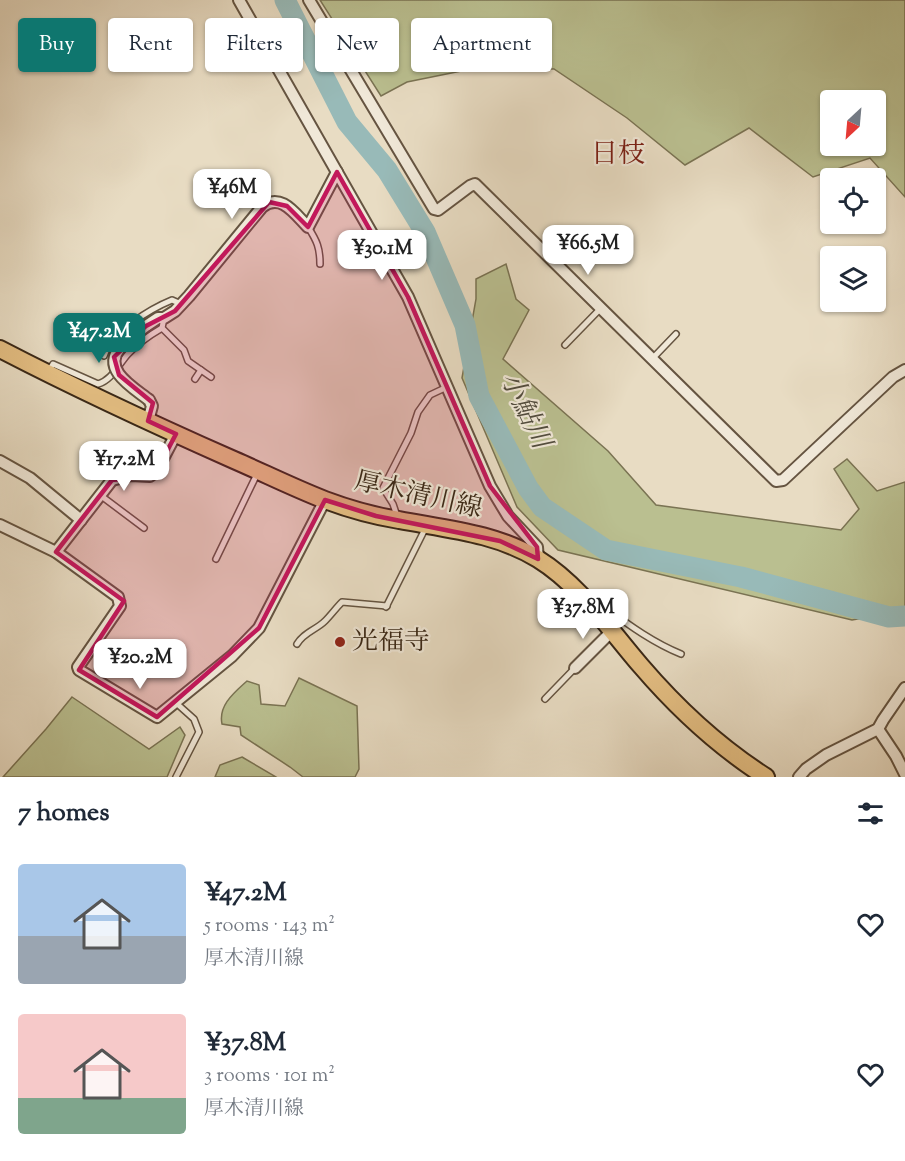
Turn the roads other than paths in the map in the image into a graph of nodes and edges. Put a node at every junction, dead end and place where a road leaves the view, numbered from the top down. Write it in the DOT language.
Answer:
graph roads {
  1 [pos="238,0"];
  2 [pos="309,0"];
  3 [pos="337,172"];
  4 [pos="308,227"];
  5 [pos="320,264"];
  6 [pos="181,304"];
  7 [pos="601,308"];
  8 [pos="163,323"];
  9 [pos="676,334"];
  10 [pos="565,345"];
  11 [pos="0,349"];
  12 [pos="104,356"];
  13 [pos="652,359"];
  14 [pos="115,370"];
  15 [pos="201,370"];
  16 [pos="905,370"];
  17 [pos="47,374"];
  18 [pos="211,377"];
  19 [pos="195,379"];
  20 [pos="447,387"];
  21 [pos="148,421"];
  22 [pos="176,434"];
  23 [pos="0,461"];
  24 [pos="258,470"];
  25 [pos="100,495"];
  26 [pos="325,500"];
  27 [pos="81,520"];
  28 [pos="398,520"];
  29 [pos="0,525"];
  30 [pos="426,525"];
  31 [pos="144,528"];
  32 [pos="213,548"];
  33 [pos="220,551"];
  34 [pos="56,552"];
  35 [pos="538,559"];
  36 [pos="216,560"];
  37 [pos="598,615"];
  38 [pos="612,631"];
  39 [pos="297,644"];
  40 [pos="681,654"];
  41 [pos="575,668"];
  42 [pos="905,688"];
  43 [pos="545,699"];
  44 [pos="175,702"];
  45 [pos="878,729"];
  46 [pos="905,774"];
  47 [pos="176,777"];
  48 [pos="765,777"];
  49 [pos="799,777"];
  1 -- 3 [label="street"];
  2 -- 7 [label="street"];
  3 -- 4 [label="street"];
  3 -- 20 [label="street"];
  4 -- 5 [label="lane"];
  4 -- 6 [label="street"];
  6 -- 8 [label="street"];
  6 -- 12 [label="lane"];
  7 -- 10 [label="lane"];
  7 -- 13 [label="street"];
  8 -- 14 [label="lane"];
  8 -- 14 [label="street, bridge"];
  8 -- 15 [label="lane"];
  9 -- 13 [label="lane"];
  11 -- 17 [label="main road, 厚木清川線"];
  13 -- 16 [label="street"];
  14 -- 17 [label="lane"];
  14 -- 21 [label="street, bridge"];
  15 -- 18 [label="lane"];
  15 -- 19 [label="lane"];
  17 -- 21 [label="main road, 厚木清川線"];
  20 -- 28 [label="lane"];
  20 -- 35 [label="street"];
  21 -- 22 [label="main road, 厚木清川線"];
  22 -- 24 [label="main road, 厚木清川線"];
  22 -- 25 [label="street"];
  23 -- 27 [label="street"];
  24 -- 26 [label="main road, 厚木清川線"];
  24 -- 33 [label="lane"];
  25 -- 27 [label="street"];
  25 -- 31 [label="lane"];
  26 -- 28 [label="main road, 厚木清川線"];
  26 -- 44 [label="street"];
  27 -- 34 [label="street"];
  28 -- 30 [label="main road, 厚木清川線"];
  29 -- 34 [label="street"];
  30 -- 35 [label="main road, 厚木清川線"];
  30 -- 39 [label="lane"];
  32 -- 33 [label="lane"];
  33 -- 36 [label="lane"];
  34 -- 44 [label="street"];
  35 -- 37 [label="main road, 厚木清川線"];
  37 -- 38 [label="main road, 厚木清川線"];
  37 -- 40 [label="lane"];
  38 -- 41 [label="street"];
  38 -- 48 [label="main road, 厚木清川線"];
  41 -- 43 [label="lane"];
  42 -- 45 [label="street"];
  44 -- 47 [label="lane"];
  45 -- 46 [label="street"];
  45 -- 49 [label="street"];
}
